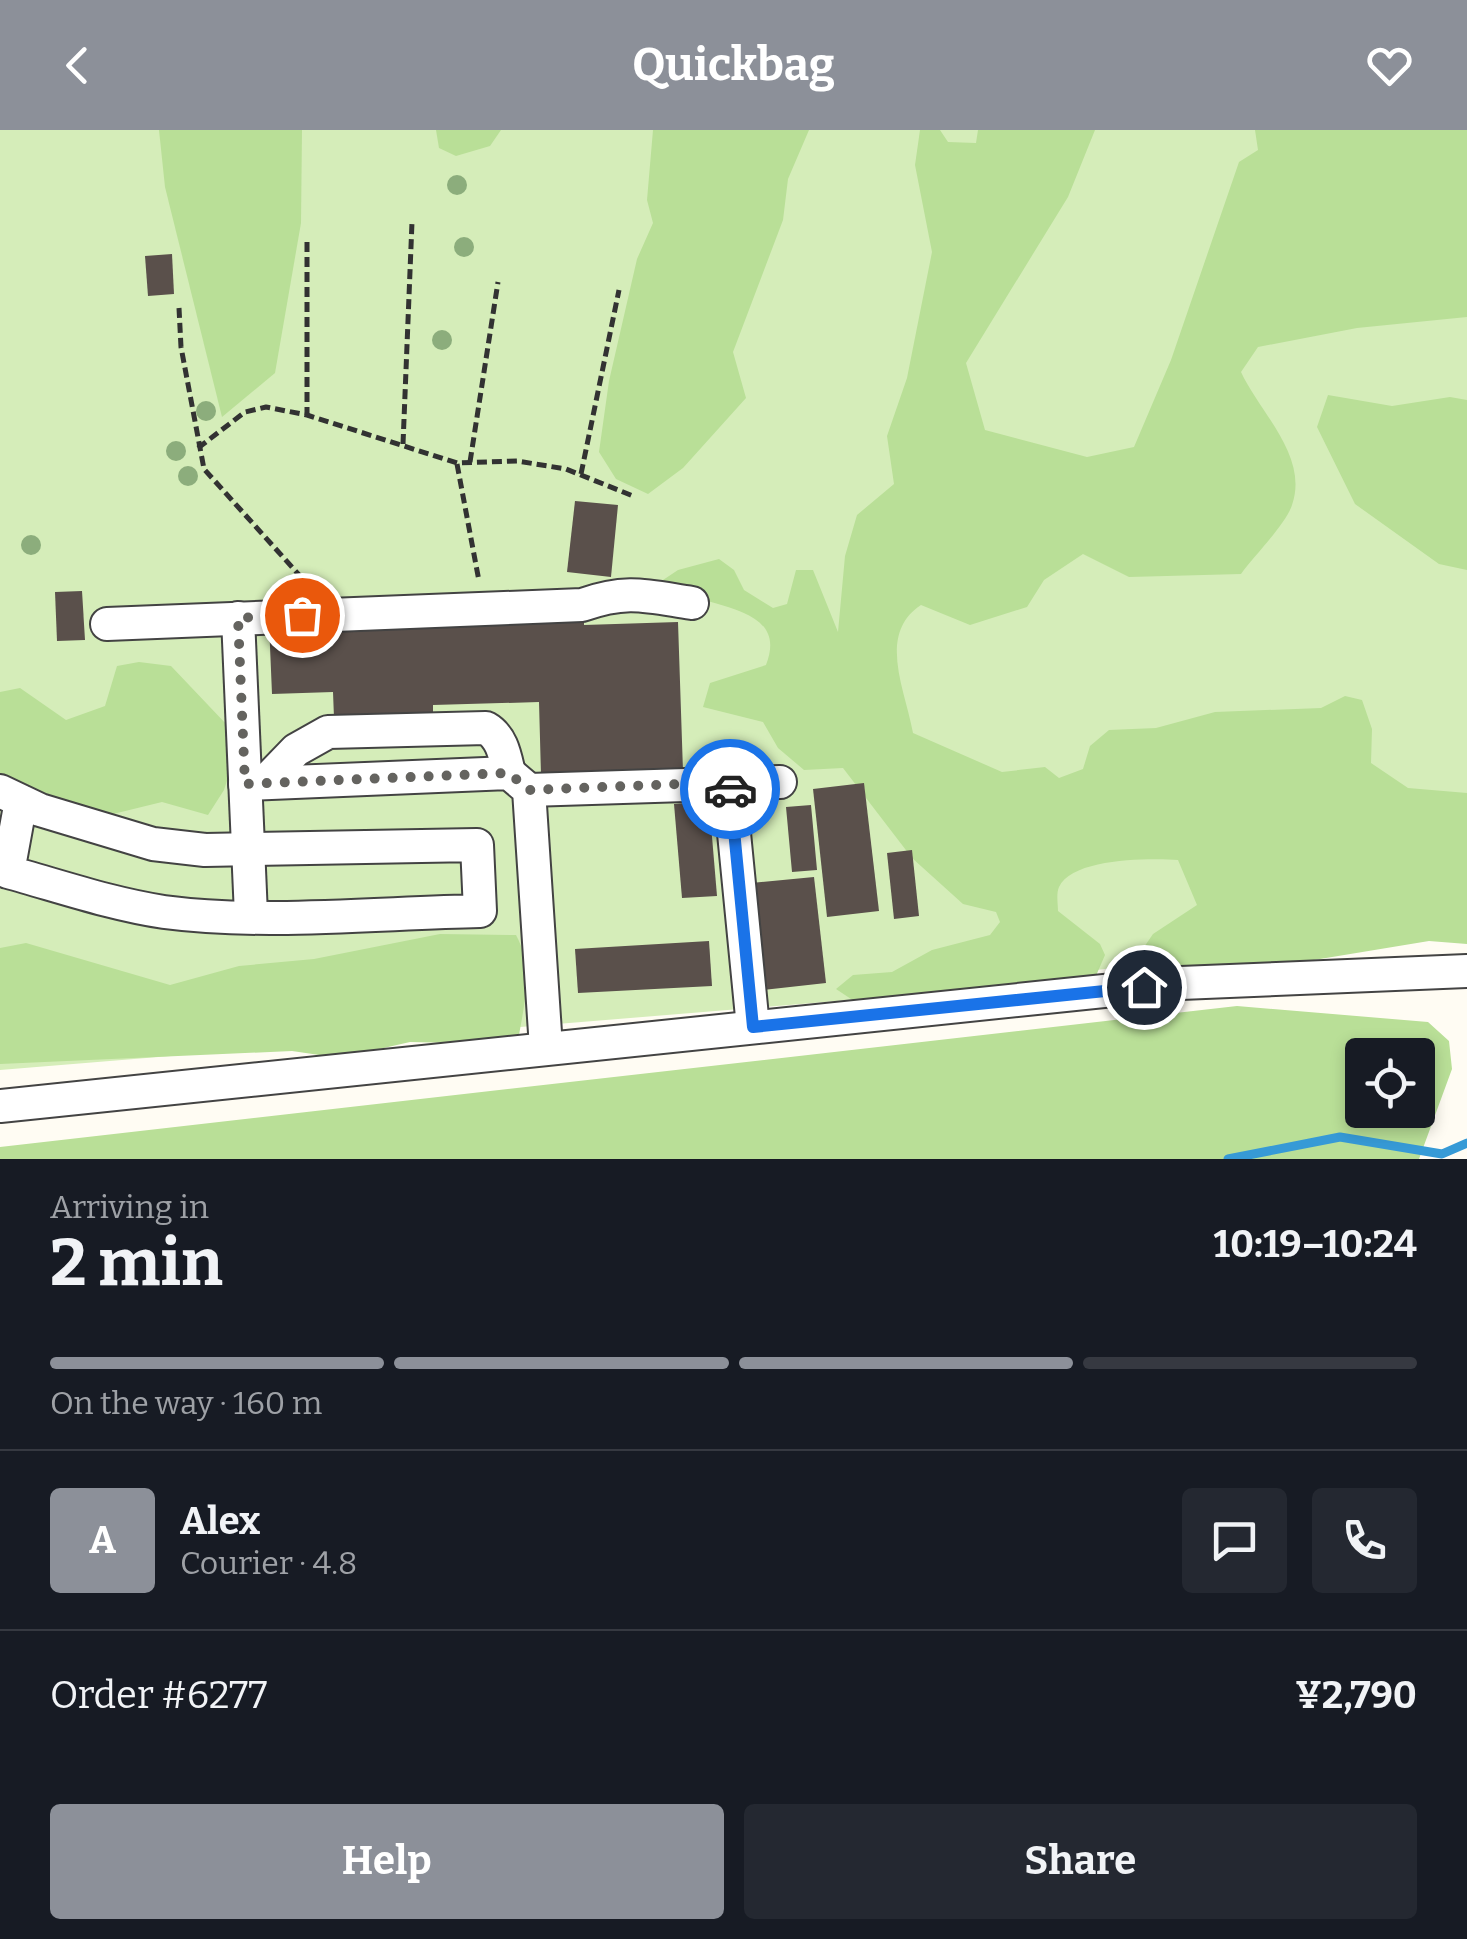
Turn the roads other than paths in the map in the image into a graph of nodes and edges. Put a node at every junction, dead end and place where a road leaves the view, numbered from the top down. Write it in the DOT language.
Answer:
graph roads {
  1 [pos="692,602"];
  2 [pos="238,618"];
  3 [pos="107,624"];
  4 [pos="519,782"];
  5 [pos="729,782"];
  6 [pos="780,782"];
  7 [pos="255,784"];
  8 [pos="10,796"];
  9 [pos="532,841"];
  10 [pos="478,845"];
  11 [pos="248,850"];
  12 [pos="251,915"];
  13 [pos="1467,971"];
  14 [pos="753,1027"];
  15 [pos="546,1048"];
  16 [pos="0,1106"];
  1 -- 2 [label="street"];
  2 -- 3 [label="street"];
  2 -- 7 [label="street"];
  4 -- 5 [label="street"];
  4 -- 7 [label="street"];
  4 -- 7 [label="street"];
  4 -- 9 [label="street"];
  5 -- 6 [label="street"];
  5 -- 14 [label="street"];
  7 -- 11 [label="street"];
  8 -- 11 [label="street"];
  8 -- 12 [label="street"];
  9 -- 10 [label="street"];
  9 -- 15 [label="street"];
  10 -- 11 [label="street"];
  10 -- 12 [label="street"];
  11 -- 12 [label="street"];
  13 -- 14 [label="street"];
  14 -- 15 [label="street"];
  15 -- 16 [label="street"];
}
